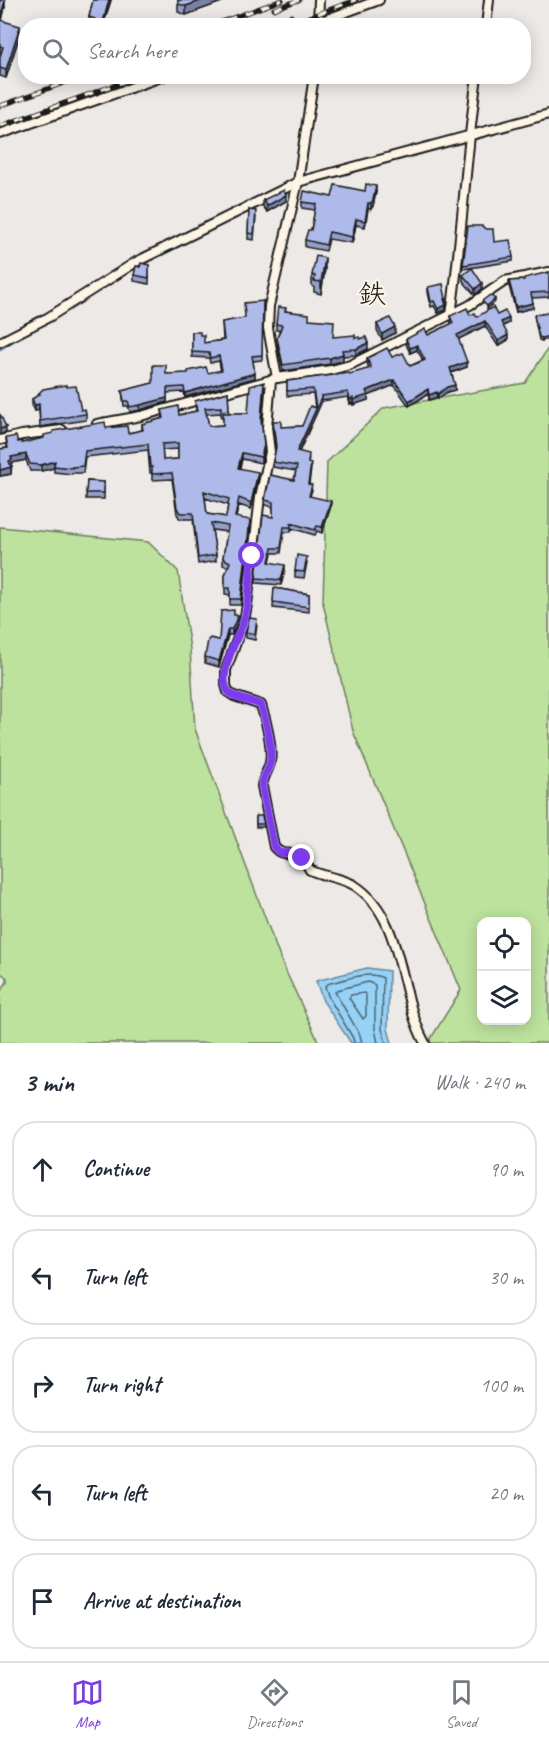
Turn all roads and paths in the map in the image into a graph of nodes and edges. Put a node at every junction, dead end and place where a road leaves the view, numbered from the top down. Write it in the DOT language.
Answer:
graph roads {
  1 [pos="319,0"];
  2 [pos="379,0"];
  3 [pos="489,0"];
  4 [pos="318,18"];
  5 [pos="333,18"];
  6 [pos="487,18"];
  7 [pos="141,84"];
  8 [pos="313,84"];
  9 [pos="476,84"];
  10 [pos="549,114"];
  11 [pos="0,134"];
  12 [pos="468,137"];
  13 [pos="298,182"];
  14 [pos="549,272"];
  15 [pos="451,315"];
  16 [pos="0,342"];
  17 [pos="274,379"];
  18 [pos="85,426"];
  19 [pos="73,428"];
  20 [pos="0,440"];
  21 [pos="425,1043"];
  1 -- 4 [label="street"];
  2 -- 5 [label="street"];
  3 -- 6 [label="street"];
  7 -- 11 [label="street"];
  8 -- 13 [label="street"];
  9 -- 12 [label="street"];
  10 -- 12 [label="street"];
  12 -- 13 [label="street"];
  12 -- 15 [label="street"];
  13 -- 16 [label="street"];
  13 -- 17 [label="street"];
  14 -- 15 [label="street"];
  15 -- 17 [label="street"];
  17 -- 18 [label="street"];
  17 -- 21 [label="street"];
  19 -- 20 [label="street"];
}
